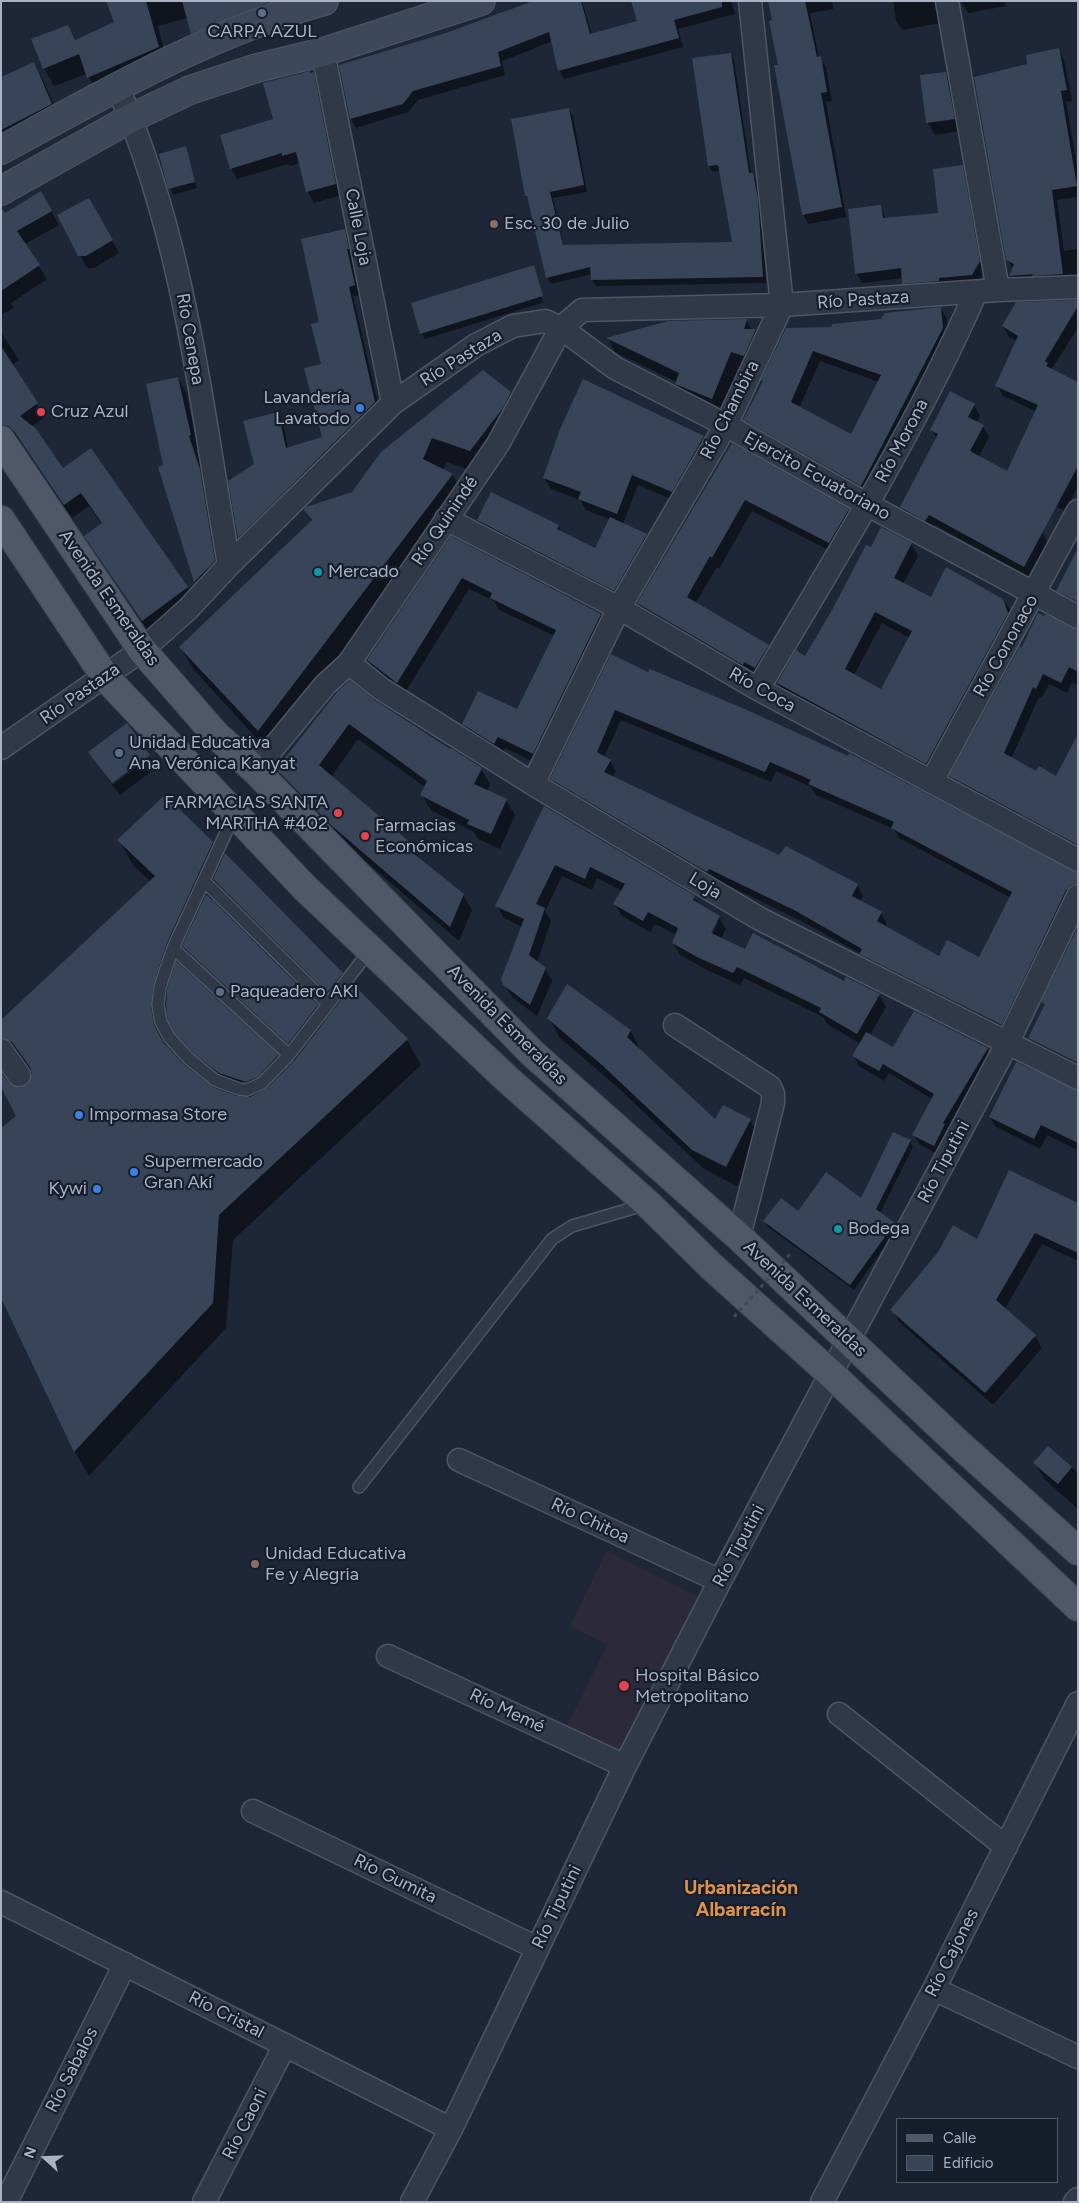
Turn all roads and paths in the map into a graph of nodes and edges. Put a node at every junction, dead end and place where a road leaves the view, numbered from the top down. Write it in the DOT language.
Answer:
graph roads {
  1 [pos="324,1"];
  2 [pos="481,1"];
  3 [pos="750,1"];
  4 [pos="947,1"];
  5 [pos="244,28"];
  6 [pos="323,52"];
  7 [pos="257,68"];
  8 [pos="118,88"];
  9 [pos="131,118"];
  10 [pos="1,150"];
  11 [pos="1,191"];
  12 [pos="1078,288"];
  13 [pos="987,291"];
  14 [pos="782,305"];
  15 [pos="561,328"];
  16 [pos="393,402"];
  17 [pos="726,425"];
  18 [pos="1,440"];
  19 [pos="868,505"];
  20 [pos="1078,511"];
  21 [pos="446,519"];
  22 [pos="1,520"];
  23 [pos="229,565"];
  24 [pos="1035,592"];
  25 [pos="619,608"];
  26 [pos="1078,617"];
  27 [pos="142,650"];
  28 [pos="349,663"];
  29 [pos="106,678"];
  30 [pos="758,689"];
  31 [pos="1,748"];
  32 [pos="255,770"];
  33 [pos="932,781"];
  34 [pos="533,784"];
  35 [pos="235,813"];
  36 [pos="1078,860"];
  37 [pos="204,881"];
  38 [pos="1078,896"];
  39 [pos="173,948"];
  40 [pos="370,950"];
  41 [pos="328,1003"];
  42 [pos="675,1025"];
  43 [pos="1007,1044"];
  44 [pos="1,1050"];
  45 [pos="532,1053"];
  46 [pos="289,1055"];
  47 [pos="19,1075"];
  48 [pos="1078,1078"];
  49 [pos="508,1079"];
  50 [pos="648,1204"];
  51 [pos="739,1237"];
  52 [pos="791,1253"];
  53 [pos="734,1317"];
  54 [pos="849,1339"];
  55 [pos="831,1374"];
  56 [pos="459,1460"];
  57 [pos="359,1487"];
  58 [pos="1078,1551"];
  59 [pos="720,1581"];
  60 [pos="1078,1606"];
  61 [pos="388,1656"];
  62 [pos="1078,1703"];
  63 [pos="839,1714"];
  64 [pos="625,1766"];
  65 [pos="253,1811"];
  66 [pos="1006,1848"];
  67 [pos="1,1902"];
  68 [pos="537,1948"];
  69 [pos="125,1964"];
  70 [pos="934,1989"];
  71 [pos="285,2045"];
  72 [pos="1078,2057"];
  73 [pos="451,2129"];
  74 [pos="6,2202"];
  75 [pos="204,2202"];
  76 [pos="412,2202"];
  77 [pos="822,2202"];
  1 -- 5 [label="street"];
  2 -- 6 [label="street"];
  3 -- 14 [label="street"];
  4 -- 13 [label="street"];
  5 -- 7 [label="street"];
  5 -- 8 [label="street"];
  6 -- 7 [label="street"];
  6 -- 16 [label="street, Calle Loja"];
  7 -- 9 [label="street"];
  8 -- 9 [label="street, Río Cenepa"];
  8 -- 10 [label="street"];
  9 -- 11 [label="street"];
  9 -- 23 [label="street, Río Cenepa"];
  12 -- 13 [label="street, Río Pastaza"];
  13 -- 14 [label="street, Río Pastaza"];
  13 -- 19 [label="street, Río Morona"];
  14 -- 15 [label="street, Río Pastaza"];
  14 -- 17 [label="street, Río Chambira"];
  15 -- 16 [label="street, Río Pastaza"];
  15 -- 17 [label="street, Ejercito Ecuatoriano"];
  15 -- 21 [label="street, Río Quinindé"];
  16 -- 23 [label="street, Río Pastaza"];
  17 -- 19 [label="street, Ejercito Ecuatoriano"];
  17 -- 25 [label="street, Río Chambira"];
  18 -- 27 [label="main road, Avenida Esmeraldas"];
  19 -- 24 [label="street, Ejercito Ecuatoriano"];
  19 -- 30 [label="street, Río Morona"];
  20 -- 24 [label="street, Río Cononaco"];
  21 -- 25 [label="street, Río Coca"];
  21 -- 28 [label="street, Río Quinindé"];
  22 -- 29 [label="main road, Avenida Esmeraldas"];
  23 -- 27 [label="street, Río Pastaza"];
  24 -- 26 [label="street, Ejercito Ecuatoriano"];
  24 -- 33 [label="street, Río Cononaco"];
  25 -- 30 [label="street, Río Coca"];
  25 -- 34 [label="street, Río Chambira"];
  27 -- 29 [label="street, Río Pastaza"];
  27 -- 32 [label="main road, Avenida Esmeraldas"];
  28 -- 32 [label="street, Río Quinindé"];
  28 -- 34 [label="street, Loja"];
  29 -- 31 [label="street, Río Pastaza"];
  29 -- 35 [label="main road, Avenida Esmeraldas"];
  30 -- 33 [label="street, Río Coca"];
  32 -- 45 [label="main road, Avenida Esmeraldas"];
  33 -- 36 [label="street, Río Coca"];
  34 -- 43 [label="street, Loja"];
  35 -- 37 [label="lane"];
  35 -- 40 [label="main road, Avenida Esmeraldas"];
  37 -- 39 [label="lane"];
  37 -- 41 [label="lane"];
  38 -- 43 [label="street, Río Tiputini"];
  39 -- 46 [label="lane"];
  39 -- 46 [label="lane"];
  40 -- 41 [label="lane"];
  40 -- 49 [label="main road, Avenida Esmeraldas"];
  41 -- 46 [label="lane"];
  42 -- 51 [label="street"];
  43 -- 48 [label="street, Loja"];
  43 -- 54 [label="street, Río Tiputini"];
  44 -- 47 [label="street"];
  45 -- 49 [label="main road"];
  45 -- 51 [label="main road, Avenida Esmeraldas"];
  49 -- 50 [label="main road, Avenida Esmeraldas"];
  50 -- 55 [label="main road, Avenida Esmeraldas"];
  50 -- 57 [label="lane"];
  51 -- 54 [label="main road, Avenida Esmeraldas"];
  52 -- 53 [label="path, bridge"];
  54 -- 55 [label="street, Río Tiputini"];
  54 -- 58 [label="main road, Avenida Esmeraldas"];
  55 -- 59 [label="street, Río Tiputini"];
  55 -- 60 [label="main road, Avenida Esmeraldas"];
  56 -- 59 [label="street, Río Chitoa"];
  59 -- 64 [label="street, Río Tiputini"];
  61 -- 64 [label="street, Río Memé"];
  62 -- 66 [label="street, Río Cajones"];
  63 -- 66 [label="street"];
  64 -- 68 [label="street, Río Tiputini"];
  65 -- 68 [label="street, Río Gumita"];
  66 -- 70 [label="street, Río Cajones"];
  67 -- 69 [label="street, Río Cristal"];
  68 -- 73 [label="street, Río Tiputini"];
  69 -- 71 [label="street, Río Cristal"];
  69 -- 74 [label="street, Río Sabalos"];
  70 -- 72 [label="street"];
  70 -- 77 [label="street, Río Cajones"];
  71 -- 73 [label="street, Río Cristal"];
  71 -- 75 [label="street, Río Caoni"];
  73 -- 76 [label="street, Río Tiputini"];
}
